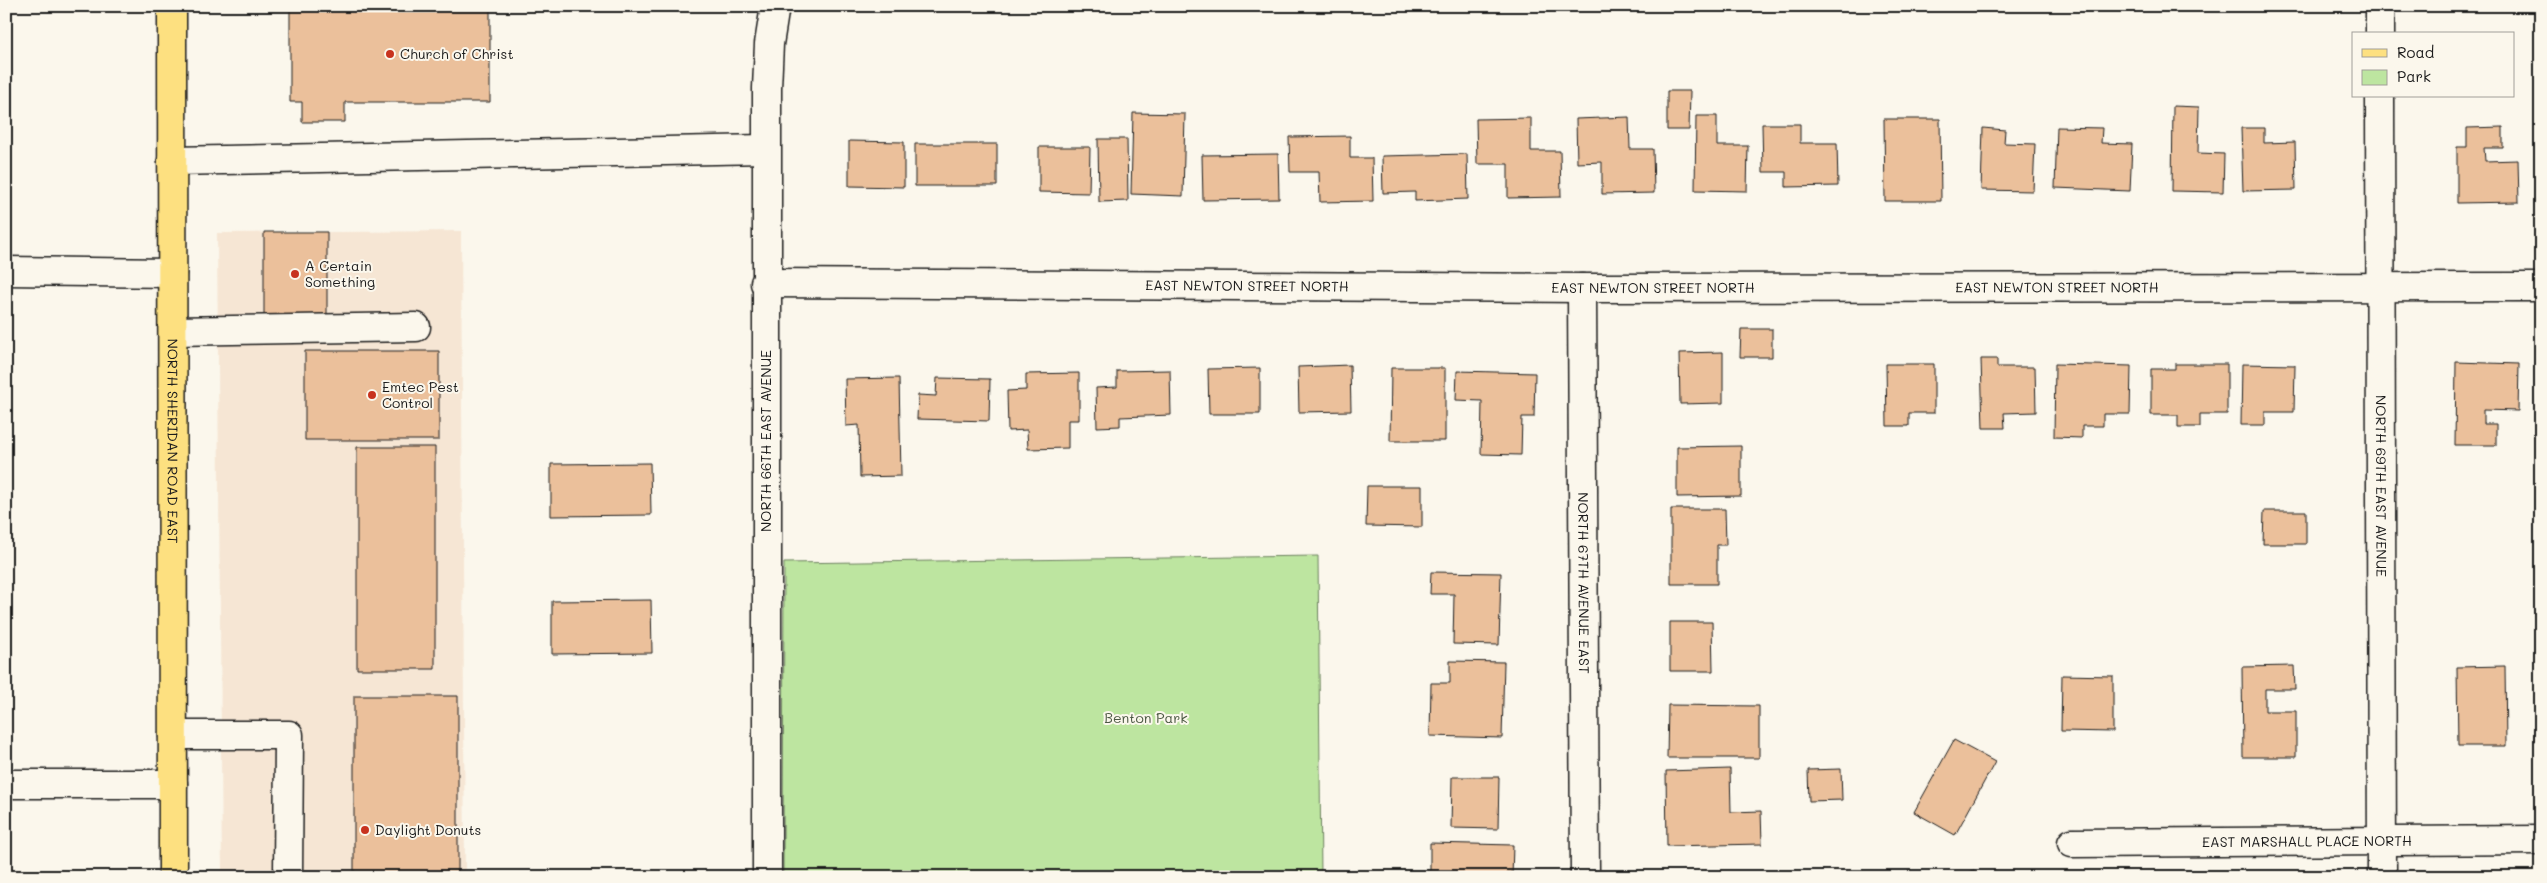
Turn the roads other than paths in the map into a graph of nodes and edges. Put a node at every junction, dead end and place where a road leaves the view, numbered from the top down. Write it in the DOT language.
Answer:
graph roads {
  1 [pos="172,6"];
  2 [pos="775,6"];
  3 [pos="2380,6"];
  4 [pos="2380,32"];
  5 [pos="2380,98"];
  6 [pos="766,149"];
  7 [pos="172,161"];
  8 [pos="6,271"];
  9 [pos="172,272"];
  10 [pos="765,283"];
  11 [pos="2381,287"];
  12 [pos="2541,287"];
  13 [pos="1582,288"];
  14 [pos="416,328"];
  15 [pos="173,331"];
  16 [pos="173,735"];
  17 [pos="6,784"];
  18 [pos="173,784"];
  19 [pos="2382,840"];
  20 [pos="2541,840"];
  21 [pos="2072,843"];
  22 [pos="173,877"];
  23 [pos="288,877"];
  24 [pos="767,877"];
  25 [pos="1585,877"];
  26 [pos="2382,877"];
  1 -- 7 [label="main road, NORTH SHERIDAN ROAD EAST"];
  2 -- 6 [label="street, NORTH 66TH EAST AVENUE"];
  3 -- 4 [label="street"];
  5 -- 11 [label="street, NORTH 69TH EAST AVENUE"];
  6 -- 7 [label="street"];
  6 -- 10 [label="street, NORTH 66TH EAST AVENUE"];
  7 -- 9 [label="main road, NORTH SHERIDAN ROAD EAST"];
  8 -- 9 [label="street"];
  9 -- 15 [label="main road, NORTH SHERIDAN ROAD EAST"];
  10 -- 13 [label="street, EAST NEWTON STREET NORTH"];
  10 -- 24 [label="street, NORTH 66TH EAST AVENUE"];
  11 -- 12 [label="street, EAST NEWTON STREET NORTH"];
  11 -- 13 [label="street, EAST NEWTON STREET NORTH"];
  11 -- 19 [label="street, NORTH 69TH EAST AVENUE"];
  13 -- 25 [label="street, NORTH 67TH AVENUE EAST"];
  14 -- 15 [label="street"];
  15 -- 16 [label="main road, NORTH SHERIDAN ROAD EAST"];
  16 -- 18 [label="main road, NORTH SHERIDAN ROAD EAST"];
  16 -- 23 [label="street"];
  17 -- 18 [label="street"];
  18 -- 22 [label="main road, NORTH SHERIDAN ROAD EAST"];
  19 -- 20 [label="street, EAST MARSHALL PLACE NORTH"];
  19 -- 21 [label="street, EAST MARSHALL PLACE NORTH"];
  19 -- 26 [label="street, NORTH 69TH EAST AVENUE"];
}
